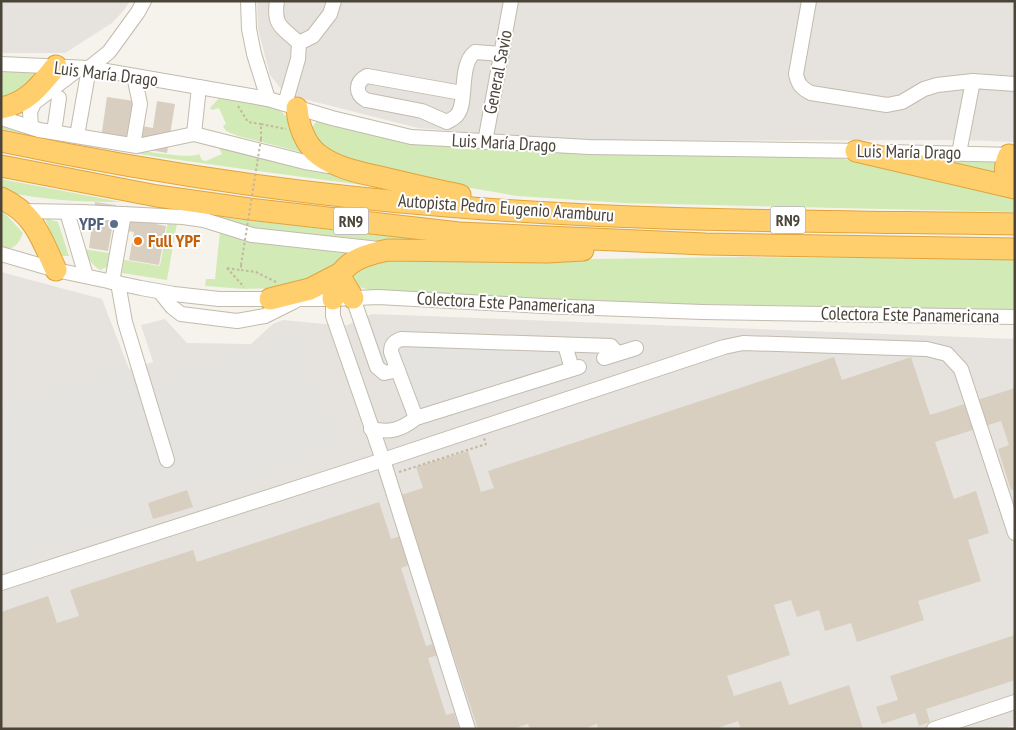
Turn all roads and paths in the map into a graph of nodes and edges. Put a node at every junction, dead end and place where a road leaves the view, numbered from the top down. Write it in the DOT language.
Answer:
graph roads {
  1 [pos="144,1"];
  2 [pos="248,1"];
  3 [pos="277,1"];
  4 [pos="334,1"];
  5 [pos="512,1"];
  6 [pos="809,1"];
  7 [pos="299,43"];
  8 [pos="502,54"];
  9 [pos="1,64"];
  10 [pos="56,66"];
  11 [pos="84,68"];
  12 [pos="134,76"];
  13 [pos="973,80"];
  14 [pos="1015,84"];
  15 [pos="199,87"];
  16 [pos="235,93"];
  17 [pos="462,93"];
  18 [pos="59,98"];
  19 [pos="268,99"];
  20 [pos="291,106"];
  21 [pos="1,108"];
  22 [pos="1,118"];
  23 [pos="261,124"];
  24 [pos="31,127"];
  25 [pos="272,127"];
  26 [pos="54,132"];
  27 [pos="194,134"];
  28 [pos="76,136"];
  29 [pos="1,141"];
  30 [pos="485,142"];
  31 [pos="133,146"];
  32 [pos="856,151"];
  33 [pos="959,154"];
  34 [pos="1012,155"];
  35 [pos="1,166"];
  36 [pos="340,168"];
  37 [pos="1012,187"];
  38 [pos="1,198"];
  39 [pos="24,212"];
  40 [pos="67,212"];
  41 [pos="124,214"];
  42 [pos="561,214"];
  43 [pos="1015,224"];
  44 [pos="705,244"];
  45 [pos="1015,249"];
  46 [pos="388,250"];
  47 [pos="1,254"];
  48 [pos="56,270"];
  49 [pos="241,270"];
  50 [pos="342,273"];
  51 [pos="86,276"];
  52 [pos="115,282"];
  53 [pos="244,287"];
  54 [pos="274,291"];
  55 [pos="160,292"];
  56 [pos="343,299"];
  57 [pos="298,300"];
  58 [pos="1015,317"];
  59 [pos="565,345"];
  60 [pos="636,348"];
  61 [pos="398,370"];
  62 [pos="416,418"];
  63 [pos="482,427"];
  64 [pos="371,429"];
  65 [pos="167,460"];
  66 [pos="383,460"];
  67 [pos="394,474"];
  68 [pos="1015,533"];
  69 [pos="1,583"];
  70 [pos="1015,702"];
  71 [pos="468,729"];
  72 [pos="934,729"];
  1 -- 11 [label="street"];
  2 -- 19 [label="street"];
  3 -- 7 [label="street"];
  4 -- 7 [label="street"];
  5 -- 8 [label="street, General Savio"];
  6 -- 13 [label="street"];
  7 -- 20 [label="street"];
  8 -- 17 [label="street"];
  8 -- 30 [label="street, General Savio"];
  9 -- 10 [label="street, Luis María Drago"];
  10 -- 11 [label="street, Luis María Drago"];
  10 -- 21 [label="highway"];
  11 -- 12 [label="street, Luis María Drago"];
  11 -- 24 [label="street"];
  11 -- 28 [label="street"];
  12 -- 15 [label="street, Luis María Drago"];
  12 -- 31 [label="street"];
  13 -- 14 [label="street"];
  13 -- 33 [label="street"];
  15 -- 16 [label="street, Luis María Drago"];
  15 -- 27 [label="street"];
  16 -- 19 [label="street, Luis María Drago"];
  16 -- 23 [label="path"];
  17 -- 17 [label="street"];
  18 -- 26 [label="street"];
  19 -- 20 [label="street, Luis María Drago"];
  20 -- 30 [label="street, Luis María Drago"];
  20 -- 36 [label="highway"];
  22 -- 24 [label="street"];
  23 -- 25 [label="path"];
  23 -- 49 [label="path, bridge"];
  24 -- 26 [label="street"];
  26 -- 28 [label="street"];
  27 -- 31 [label="street"];
  27 -- 36 [label="street"];
  28 -- 31 [label="street"];
  29 -- 42 [label="highway, Autopista Pedro Eugenio Aramburu / RN9"];
  30 -- 32 [label="street, Luis María Drago"];
  32 -- 33 [label="street, Luis María Drago"];
  32 -- 37 [label="highway"];
  33 -- 34 [label="street, Luis María Drago"];
  34 -- 37 [label="highway"];
  35 -- 44 [label="highway, Autopista Pedro Eugenio Aramburu / RN9"];
  36 -- 42 [label="highway"];
  38 -- 39 [label="highway"];
  39 -- 40 [label="street"];
  39 -- 48 [label="highway"];
  40 -- 41 [label="street"];
  40 -- 51 [label="street"];
  41 -- 46 [label="street"];
  41 -- 52 [label="street"];
  42 -- 43 [label="highway, Autopista Pedro Eugenio Aramburu / RN9"];
  44 -- 45 [label="highway, Autopista Pedro Eugenio Aramburu / RN9"];
  44 -- 46 [label="highway"];
  46 -- 50 [label="highway"];
  47 -- 48 [label="street, Colectora Este Panamericana"];
  48 -- 51 [label="street, Colectora Este Panamericana"];
  49 -- 53 [label="path"];
  49 -- 54 [label="path"];
  50 -- 54 [label="highway"];
  50 -- 56 [label="highway"];
  51 -- 52 [label="street, Colectora Este Panamericana"];
  52 -- 55 [label="street, Colectora Este Panamericana"];
  52 -- 65 [label="street"];
  54 -- 55 [label="street, Colectora Este Panamericana"];
  54 -- 57 [label="street, Colectora Este Panamericana"];
  55 -- 57 [label="street"];
  56 -- 57 [label="street, Colectora Este Panamericana"];
  56 -- 58 [label="street, Colectora Este Panamericana"];
  56 -- 61 [label="street"];
  56 -- 64 [label="street"];
  59 -- 60 [label="street"];
  59 -- 61 [label="street"];
  59 -- 62 [label="street"];
  61 -- 62 [label="street"];
  62 -- 64 [label="street"];
  63 -- 66 [label="street"];
  63 -- 67 [label="path"];
  63 -- 68 [label="street"];
  64 -- 66 [label="street"];
  66 -- 69 [label="street"];
  66 -- 71 [label="street"];
  70 -- 72 [label="street"];
}
